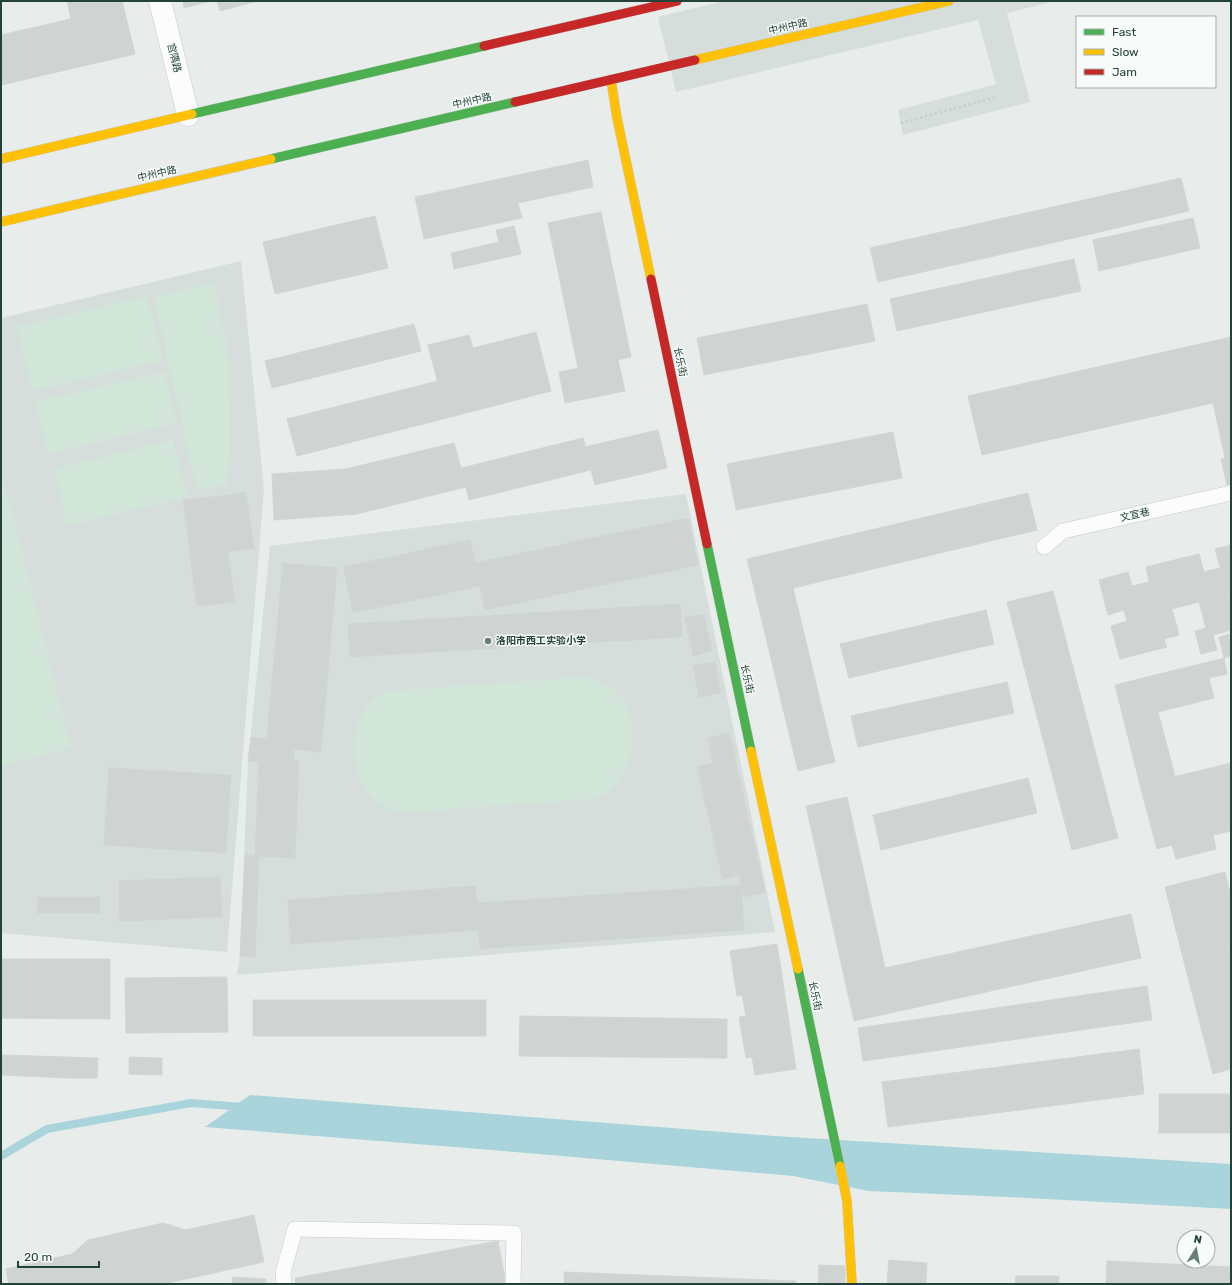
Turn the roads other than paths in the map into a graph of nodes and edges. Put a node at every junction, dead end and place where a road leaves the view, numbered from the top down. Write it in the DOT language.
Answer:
graph roads {
  1 [pos="160,1"];
  2 [pos="677,1"];
  3 [pos="948,1"];
  4 [pos="611,80"];
  5 [pos="188,115"];
  6 [pos="1,159"];
  7 [pos="1,222"];
  8 [pos="1231,493"];
  9 [pos="1044,547"];
  10 [pos="284,1284"];
  11 [pos="513,1284"];
  12 [pos="852,1284"];
  1 -- 5 [label="street, 宫隅路"];
  2 -- 5 [label="main road"];
  3 -- 4 [label="main road, 中州中路"];
  4 -- 7 [label="main road, 中州中路"];
  4 -- 12 [label="main road, 长乐街"];
  5 -- 6 [label="main road"];
  8 -- 9 [label="lane, 文宣巷"];
  10 -- 11 [label="lane"];
}
